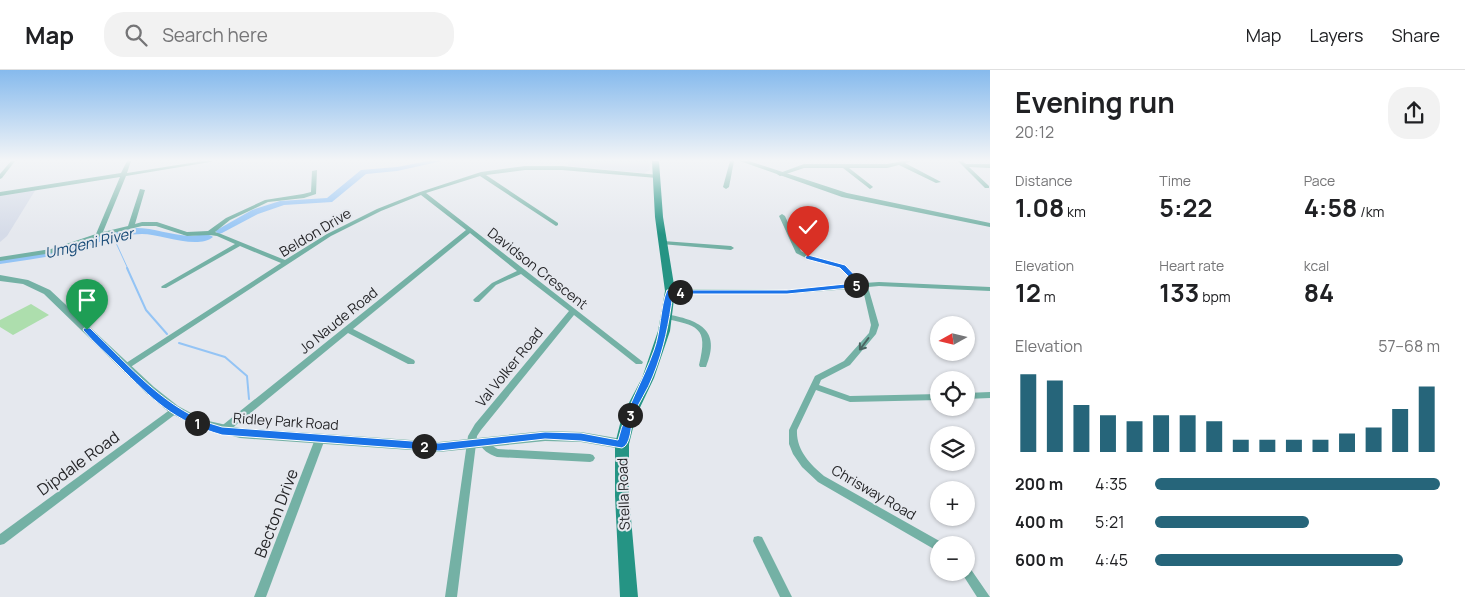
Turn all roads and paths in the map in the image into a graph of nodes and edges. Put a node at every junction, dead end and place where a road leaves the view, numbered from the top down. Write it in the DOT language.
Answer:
graph roads {
  1 [pos="52,186"];
  2 [pos="118,186"];
  3 [pos="314,186"];
  4 [pos="443,186"];
  5 [pos="498,186"];
  6 [pos="657,186"];
  7 [pos="817,186"];
  8 [pos="142,190"];
  9 [pos="422,192"];
  10 [pos="0,194"];
  11 [pos="782,217"];
  12 [pos="556,224"];
  13 [pos="990,225"];
  14 [pos="130,227"];
  15 [pos="470,230"];
  16 [pos="210,233"];
  17 [pos="99,235"];
  18 [pos="664,243"];
  19 [pos="239,244"];
  20 [pos="731,248"];
  21 [pos="0,258"];
  22 [pos="286,263"];
  23 [pos="522,271"];
  24 [pos="0,278"];
  25 [pos="860,285"];
  26 [pos="164,288"];
  27 [pos="990,289"];
  28 [pos="670,292"];
  29 [pos="477,300"];
  30 [pos="573,310"];
  31 [pos="666,316"];
  32 [pos="347,329"];
  33 [pos="411,362"];
  34 [pos="639,362"];
  35 [pos="704,365"];
  36 [pos="126,367"];
  37 [pos="814,386"];
  38 [pos="990,395"];
  39 [pos="975,396"];
  40 [pos="930,397"];
  41 [pos="174,411"];
  42 [pos="222,431"];
  43 [pos="320,439"];
  44 [pos="478,443"];
  45 [pos="622,444"];
  46 [pos="590,458"];
  47 [pos="0,540"];
  48 [pos="758,541"];
  49 [pos="930,542"];
  50 [pos="972,581"];
  51 [pos="260,597"];
  52 [pos="451,597"];
  53 [pos="629,597"];
  54 [pos="786,597"];
  55 [pos="984,597"];
  1 -- 10 [label="street"];
  2 -- 17 [label="street"];
  3 -- 16 [label="street"];
  4 -- 9 [label="street, Beldon Drive"];
  5 -- 12 [label="street"];
  6 -- 18 [label="main road, Stella Road"];
  7 -- 13 [label="street"];
  8 -- 14 [label="street"];
  9 -- 15 [label="street, Davidson Crescent"];
  9 -- 22 [label="street, Beldon Drive"];
  11 -- 25 [label="street, Chrisway Road"];
  14 -- 16 [label="street"];
  14 -- 17 [label="street"];
  15 -- 23 [label="street, Davidson Crescent"];
  15 -- 32 [label="street, Jo Naude Road"];
  16 -- 19 [label="street"];
  17 -- 21 [label="street"];
  18 -- 20 [label="street"];
  18 -- 28 [label="main road, Stella Road"];
  19 -- 22 [label="street"];
  19 -- 26 [label="street"];
  22 -- 36 [label="street, Beldon Drive"];
  23 -- 29 [label="street"];
  23 -- 30 [label="street, Davidson Crescent"];
  24 -- 36 [label="street, Ridley Park Road"];
  25 -- 27 [label="street"];
  25 -- 28 [label="street"];
  25 -- 37 [label="street, Chrisway Road, one-way"];
  28 -- 31 [label="main road, Stella Road"];
  30 -- 34 [label="street, Davidson Crescent"];
  30 -- 44 [label="street, Val Volker Road"];
  31 -- 35 [label="street"];
  31 -- 45 [label="main road, Stella Road"];
  32 -- 33 [label="street"];
  32 -- 42 [label="street, Jo Naude Road"];
  36 -- 41 [label="street, Ridley Park Road"];
  37 -- 40 [label="street"];
  37 -- 49 [label="street, Chrisway Road"];
  38 -- 39 [label="street"];
  41 -- 42 [label="street, Ridley Park Road"];
  41 -- 47 [label="street, Dipdale Road"];
  42 -- 43 [label="street, Ridley Park Road"];
  43 -- 44 [label="street, Ridley Park Road"];
  43 -- 51 [label="street, Becton Drive"];
  44 -- 45 [label="street, Ridley Park Road"];
  44 -- 46 [label="street"];
  44 -- 52 [label="street, Val Volker Road"];
  45 -- 53 [label="main road, Stella Road"];
  48 -- 54 [label="street"];
  50 -- 55 [label="street"];
}
